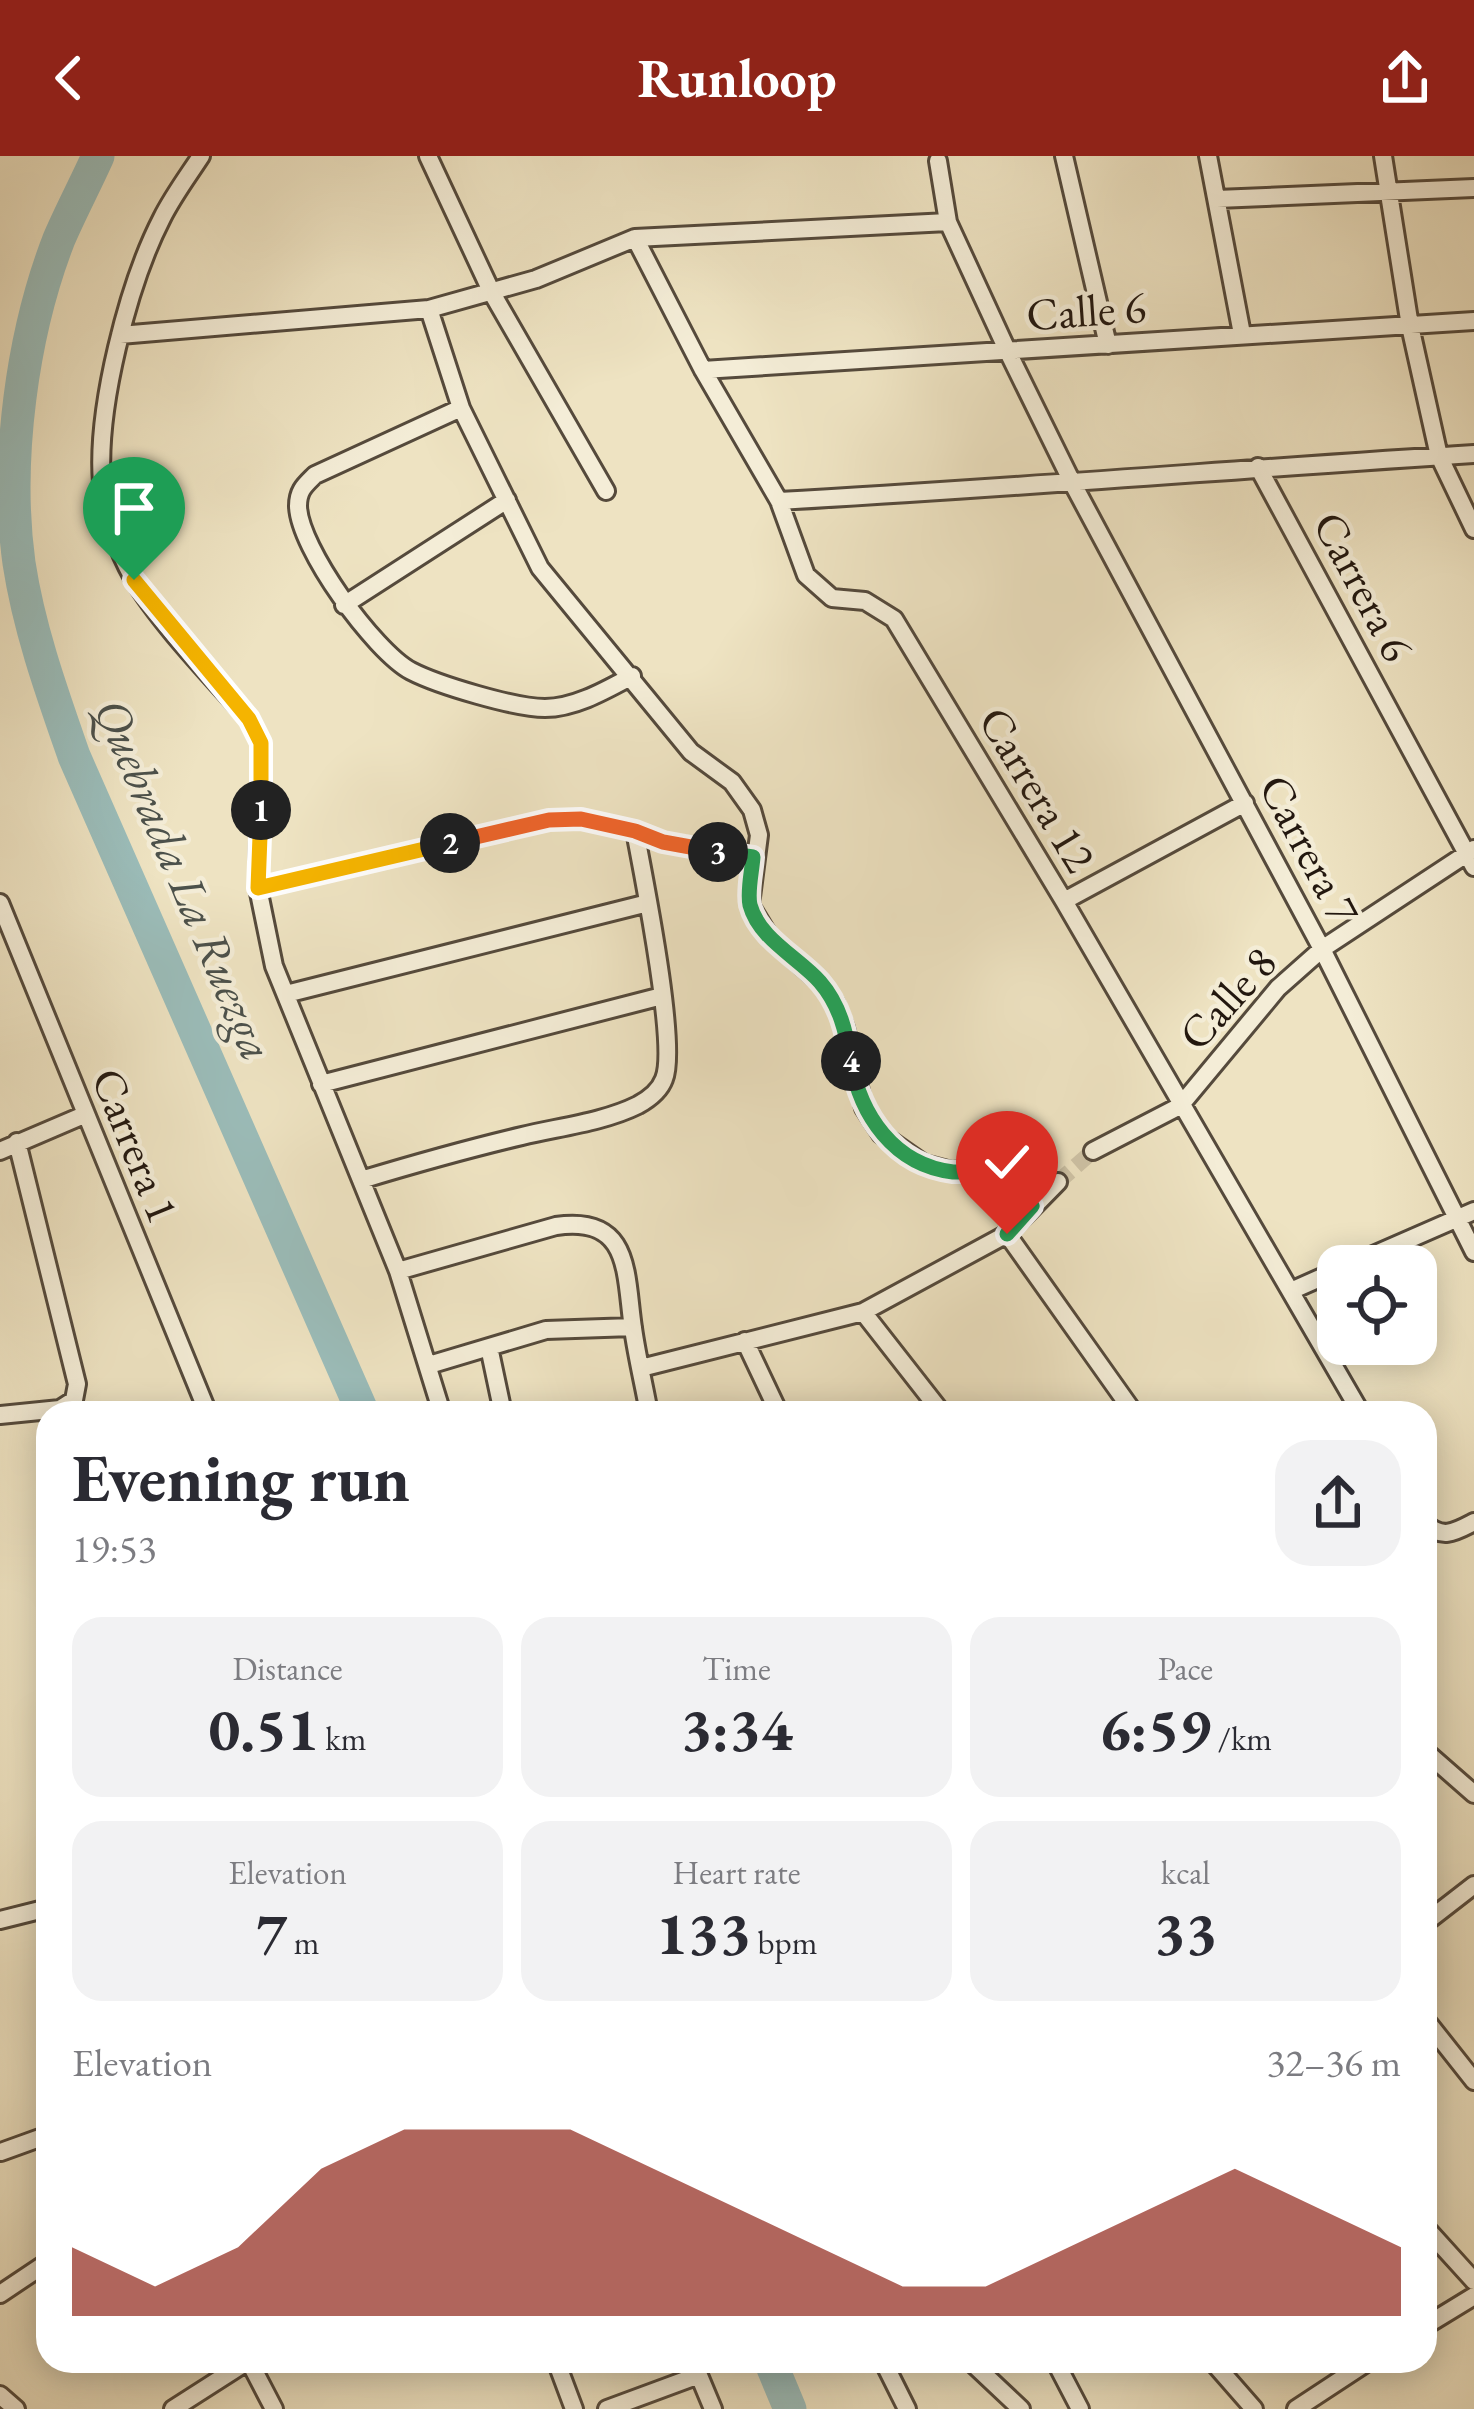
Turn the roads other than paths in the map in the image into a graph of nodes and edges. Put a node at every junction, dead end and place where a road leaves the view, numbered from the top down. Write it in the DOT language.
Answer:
graph roads {
  1 [pos="201,156"];
  2 [pos="428,156"];
  3 [pos="1064,156"];
  4 [pos="1208,156"];
  5 [pos="1383,156"];
  6 [pos="938,161"];
  7 [pos="1474,188"];
  8 [pos="1390,192"];
  9 [pos="1217,199"];
  10 [pos="948,222"];
  11 [pos="635,238"];
  12 [pos="492,293"];
  13 [pos="429,309"];
  14 [pos="1474,321"];
  15 [pos="1410,326"];
  16 [pos="1242,334"];
  17 [pos="120,335"];
  18 [pos="1108,345"];
  19 [pos="1008,352"];
  20 [pos="703,370"];
  21 [pos="461,408"];
  22 [pos="1474,454"];
  23 [pos="1439,456"];
  24 [pos="1258,466"];
  25 [pos="1073,484"];
  26 [pos="606,490"];
  27 [pos="507,500"];
  28 [pos="779,501"];
  29 [pos="1474,529"];
  30 [pos="344,605"];
  31 [pos="632,676"];
  32 [pos="1245,803"];
  33 [pos="635,831"];
  34 [pos="1472,856"];
  35 [pos="753,857"];
  36 [pos="258,888"];
  37 [pos="1064,901"];
  38 [pos="0,903"];
  39 [pos="648,903"];
  40 [pos="1322,949"];
  41 [pos="286,994"];
  42 [pos="662,996"];
  43 [pos="321,1084"];
  44 [pos="1180,1106"];
  45 [pos="84,1115"];
  46 [pos="9,1147"];
  47 [pos="1093,1151"];
  48 [pos="361,1180"];
  49 [pos="1058,1182"];
  50 [pos="1032,1206"];
  51 [pos="1466,1215"];
  52 [pos="1007,1234"];
  53 [pos="1397,1245"];
  54 [pos="1474,1252"];
  55 [pos="398,1271"];
  56 [pos="1317,1279"];
  57 [pos="1293,1290"];
  58 [pos="863,1312"];
  59 [pos="633,1328"];
  60 [pos="745,1341"];
  61 [pos="489,1347"];
  62 [pos="428,1365"];
  63 [pos="641,1368"];
  64 [pos="72,1401"];
  65 [pos="203,1401"];
  66 [pos="438,1401"];
  67 [pos="500,1401"];
  68 [pos="647,1401"];
  69 [pos="772,1401"];
  70 [pos="932,1401"];
  71 [pos="1125,1401"];
  72 [pos="1354,1401"];
  73 [pos="36,1411"];
  74 [pos="0,1415"];
  75 [pos="1474,1522"];
  76 [pos="1437,1530"];
  77 [pos="1437,1762"];
  78 [pos="1474,1794"];
  79 [pos="1474,1885"];
  80 [pos="36,1911"];
  81 [pos="1437,1914"];
  82 [pos="0,1920"];
  83 [pos="1437,2034"];
  84 [pos="1474,2081"];
  85 [pos="36,2139"];
  86 [pos="1,2152"];
  87 [pos="1437,2240"];
  88 [pos="36,2270"];
  89 [pos="1474,2281"];
  90 [pos="0,2294"];
  91 [pos="1474,2296"];
  92 [pos="1437,2319"];
  93 [pos="230,2373"];
  94 [pos="255,2373"];
  95 [pos="560,2373"];
  96 [pos="685,2373"];
  97 [pos="698,2373"];
  98 [pos="889,2373"];
  99 [pos="983,2373"];
  100 [pos="1061,2373"];
  101 [pos="1222,2373"];
  102 [pos="1351,2373"];
  103 [pos="0,2395"];
  104 [pos="16,2409"];
  105 [pos="173,2409"];
  106 [pos="274,2409"];
  107 [pos="574,2409"];
  108 [pos="607,2409"];
  109 [pos="712,2409"];
  110 [pos="907,2409"];
  111 [pos="1021,2409"];
  112 [pos="1080,2409"];
  113 [pos="1254,2409"];
  114 [pos="1296,2409"];
  1 -- 17 [label="street"];
  2 -- 12 [label="street"];
  3 -- 18 [label="street"];
  4 -- 9 [label="street"];
  5 -- 8 [label="street"];
  6 -- 10 [label="street, Carrera 7"];
  7 -- 8 [label="street"];
  8 -- 9 [label="street"];
  8 -- 15 [label="street"];
  9 -- 16 [label="street"];
  10 -- 11 [label="street"];
  10 -- 19 [label="street, Carrera 7"];
  11 -- 12 [label="street"];
  11 -- 20 [label="street, Carrera 12"];
  12 -- 13 [label="street"];
  12 -- 26 [label="street"];
  13 -- 17 [label="street"];
  13 -- 21 [label="street"];
  14 -- 15 [label="street, Calle 6"];
  15 -- 16 [label="street, Calle 6"];
  15 -- 23 [label="street"];
  16 -- 18 [label="street, Calle 6"];
  17 -- 36 [label="street"];
  18 -- 19 [label="street, Calle 6"];
  19 -- 20 [label="street, Calle 6"];
  19 -- 25 [label="street, Carrera 7"];
  20 -- 28 [label="street, Carrera 12"];
  21 -- 27 [label="street"];
  21 -- 30 [label="street"];
  22 -- 23 [label="street"];
  23 -- 24 [label="street"];
  23 -- 29 [label="street"];
  24 -- 25 [label="street"];
  24 -- 34 [label="street, Carrera 6"];
  25 -- 28 [label="street"];
  25 -- 32 [label="street, Carrera 7"];
  27 -- 30 [label="street"];
  27 -- 31 [label="street"];
  28 -- 37 [label="street, Carrera 12"];
  30 -- 31 [label="street"];
  31 -- 35 [label="street"];
  32 -- 37 [label="street"];
  32 -- 40 [label="street, Carrera 7"];
  33 -- 35 [label="street"];
  33 -- 36 [label="street"];
  33 -- 39 [label="street"];
  34 -- 40 [label="street, Calle 8"];
  35 -- 50 [label="street"];
  36 -- 41 [label="street"];
  37 -- 44 [label="street, Carrera 12"];
  38 -- 45 [label="street, Carrera 1"];
  39 -- 41 [label="street"];
  39 -- 42 [label="street"];
  40 -- 44 [label="street, Calle 8"];
  40 -- 51 [label="street, Carrera 7"];
  41 -- 43 [label="street"];
  42 -- 43 [label="street"];
  42 -- 48 [label="street"];
  43 -- 48 [label="street"];
  44 -- 47 [label="street, Calle 8"];
  44 -- 57 [label="street, Carrera 12"];
  45 -- 46 [label="street"];
  45 -- 65 [label="street, Carrera 1"];
  46 -- 64 [label="street"];
  48 -- 55 [label="street"];
  49 -- 50 [label="street"];
  50 -- 52 [label="street"];
  51 -- 53 [label="street"];
  51 -- 54 [label="street, Carrera 7"];
  52 -- 58 [label="street"];
  52 -- 71 [label="street"];
  55 -- 59 [label="street"];
  55 -- 62 [label="street"];
  56 -- 57 [label="street"];
  57 -- 72 [label="street, Carrera 12"];
  58 -- 60 [label="street"];
  58 -- 70 [label="street"];
  59 -- 61 [label="street"];
  59 -- 63 [label="street"];
  60 -- 63 [label="street"];
  60 -- 69 [label="street"];
  61 -- 62 [label="street"];
  61 -- 67 [label="street"];
  62 -- 66 [label="street"];
  63 -- 68 [label="street"];
  73 -- 74 [label="street"];
  75 -- 76 [label="street"];
  77 -- 78 [label="street"];
  79 -- 81 [label="street"];
  80 -- 82 [label="street"];
  83 -- 84 [label="street"];
  85 -- 86 [label="street"];
  87 -- 89 [label="street"];
  88 -- 90 [label="street"];
  91 -- 92 [label="street"];
  93 -- 105 [label="street"];
  94 -- 106 [label="street"];
  95 -- 107 [label="street"];
  96 -- 108 [label="street"];
  97 -- 109 [label="street"];
  98 -- 110 [label="street"];
  99 -- 111 [label="street"];
  100 -- 112 [label="street"];
  101 -- 113 [label="street"];
  102 -- 114 [label="street"];
  103 -- 104 [label="street"];
}
